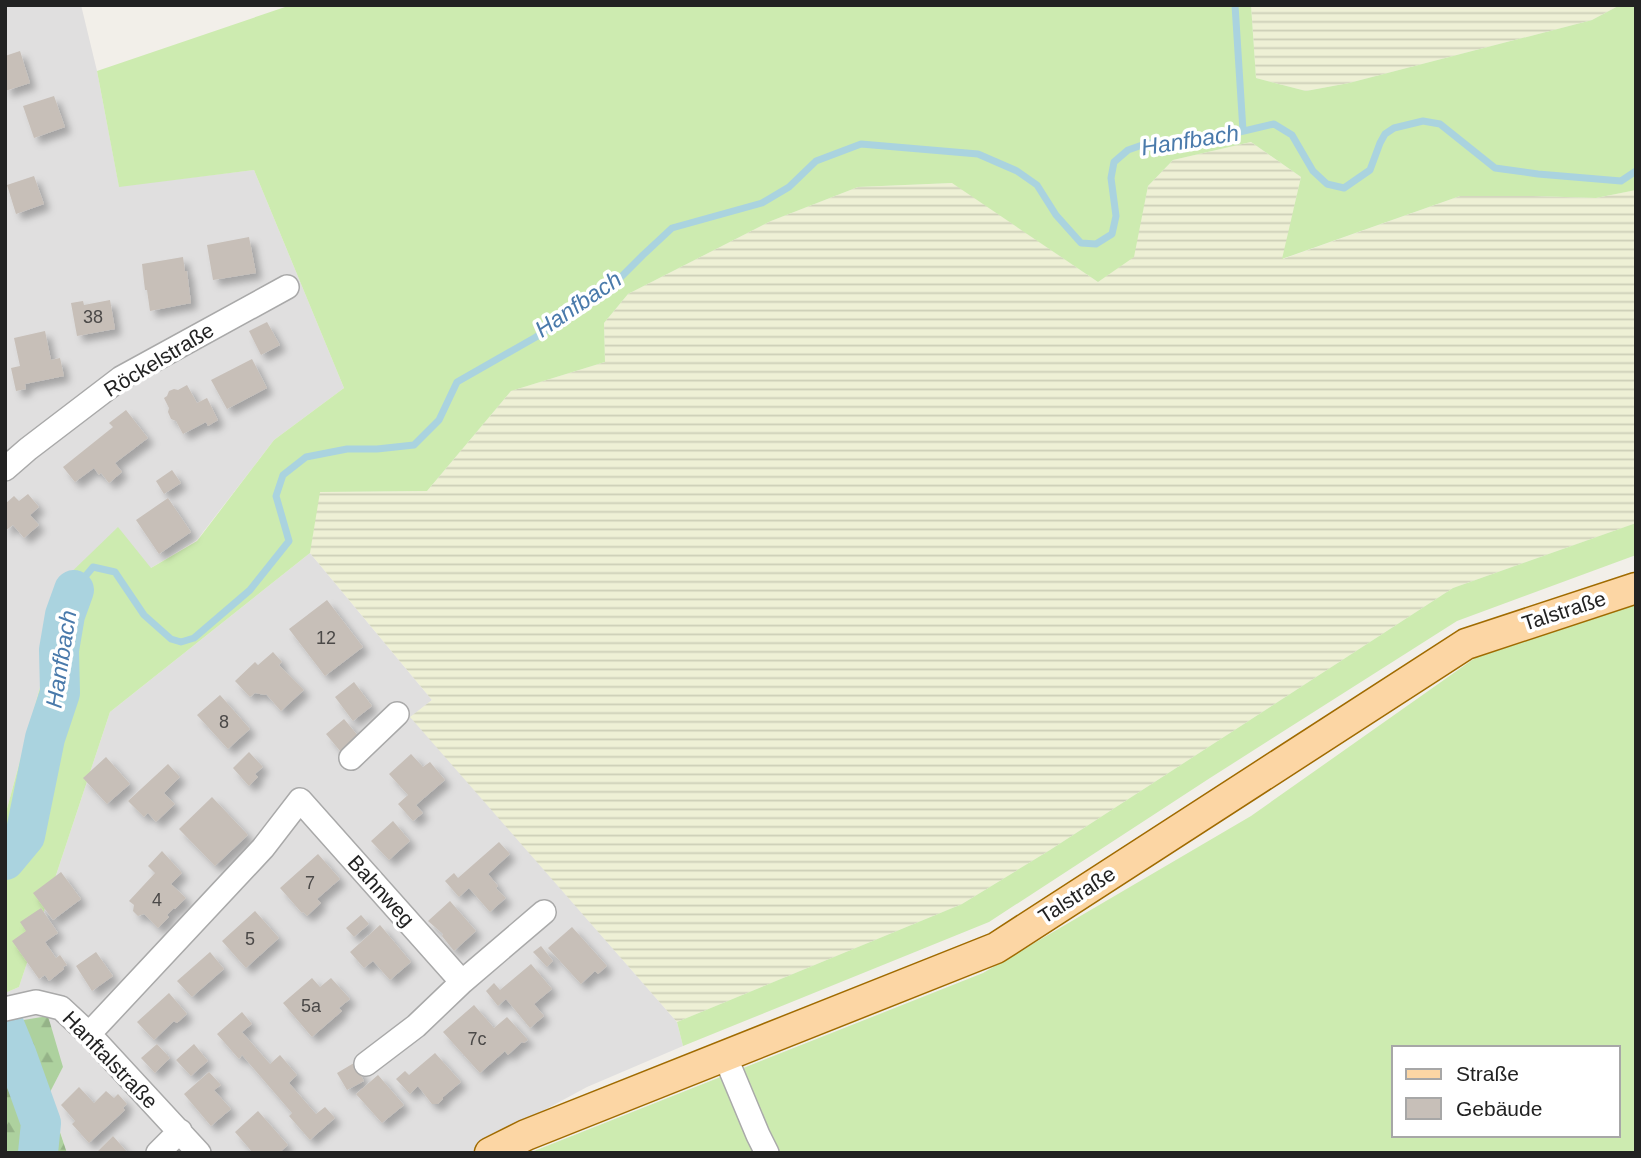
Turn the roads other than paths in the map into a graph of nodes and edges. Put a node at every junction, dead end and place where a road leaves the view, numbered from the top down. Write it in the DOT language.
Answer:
graph roads {
  1 [pos="287,287"];
  2 [pos="5,469"];
  3 [pos="1636,588"];
  4 [pos="397,714"];
  5 [pos="351,758"];
  6 [pos="544,912"];
  7 [pos="462,982"];
  8 [pos="10,1007"];
  9 [pos="89,1034"];
  10 [pos="725,1056"];
  11 [pos="366,1065"];
  12 [pos="180,1131"];
  13 [pos="158,1153"];
  14 [pos="199,1153"];
  15 [pos="490,1153"];
  16 [pos="767,1153"];
  1 -- 2 [label="street, Röckelstraße"];
  3 -- 10 [label="main road, Talstraße"];
  4 -- 5 [label="street"];
  6 -- 7 [label="street"];
  7 -- 9 [label="street, Bahnweg"];
  7 -- 11 [label="street"];
  8 -- 9 [label="street, Hanftalstraße"];
  9 -- 12 [label="street, Hanftalstraße"];
  10 -- 15 [label="main road, Talstraße"];
  10 -- 16 [label="street"];
  12 -- 13 [label="street"];
  12 -- 14 [label="street, Hanftalstraße"];
}
